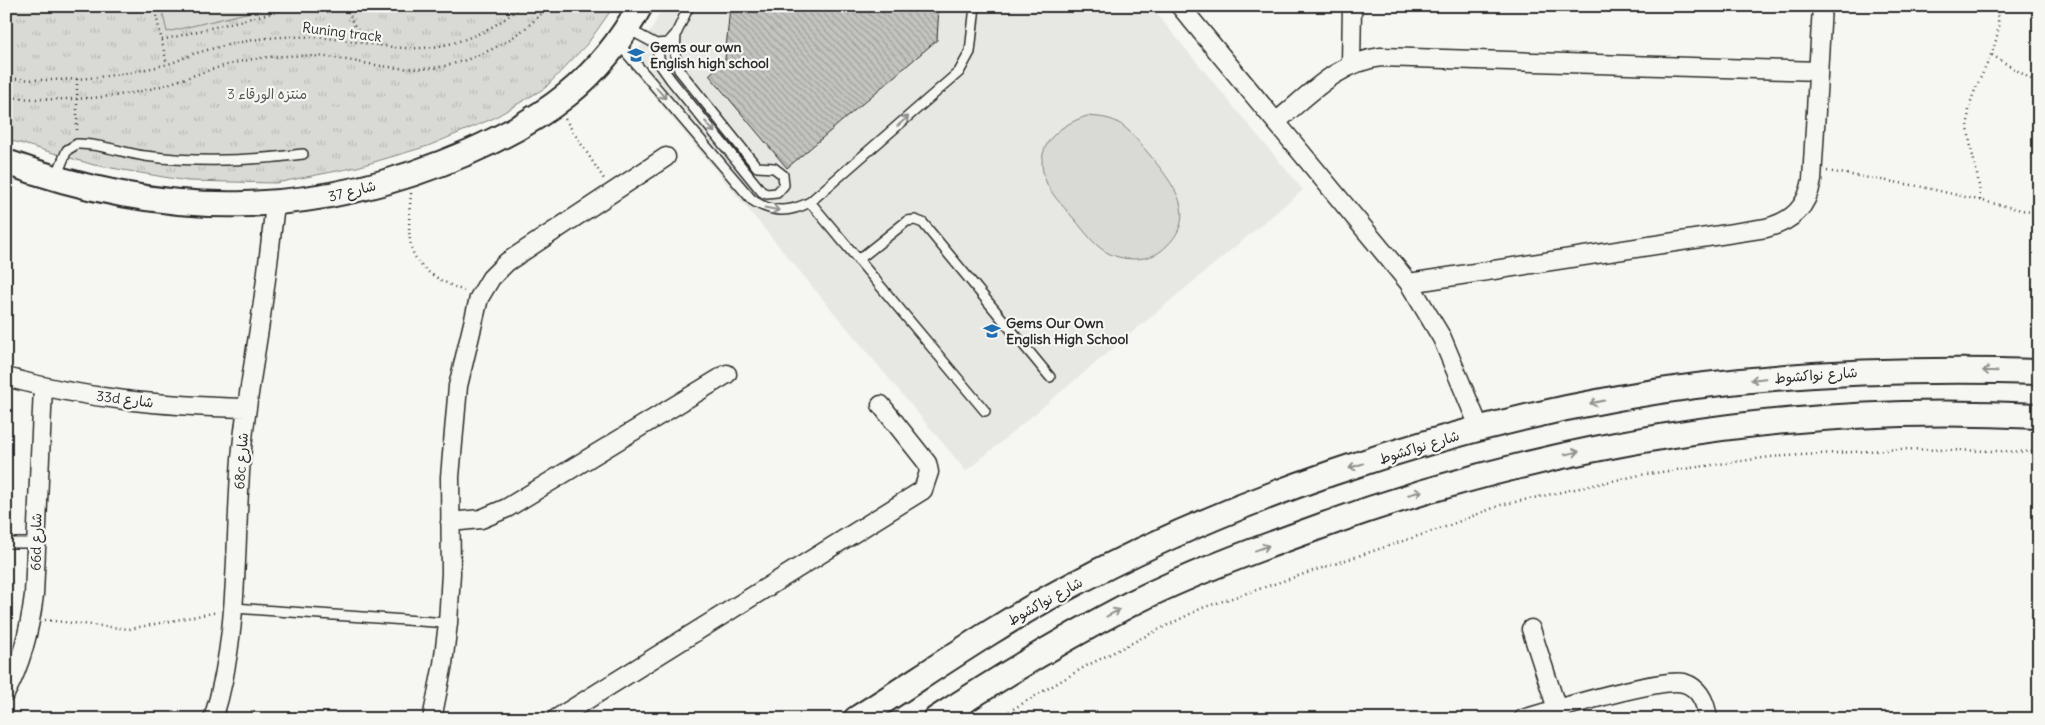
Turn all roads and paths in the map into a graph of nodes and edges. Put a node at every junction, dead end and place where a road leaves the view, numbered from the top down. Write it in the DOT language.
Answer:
graph roads {
  1 [pos="154,6"];
  2 [pos="300,6"];
  3 [pos="348,6"];
  4 [pos="433,6"];
  5 [pos="443,6"];
  6 [pos="521,6"];
  7 [pos="548,6"];
  8 [pos="640,6"];
  9 [pos="689,6"];
  10 [pos="975,6"];
  11 [pos="1180,6"];
  12 [pos="1352,6"];
  13 [pos="1822,6"];
  14 [pos="1993,6"];
  15 [pos="676,34"];
  16 [pos="623,36"];
  17 [pos="162,40"];
  18 [pos="656,44"];
  19 [pos="369,45"];
  20 [pos="1992,55"];
  21 [pos="167,64"];
  22 [pos="1351,64"];
  23 [pos="1818,71"];
  24 [pos="6,78"];
  25 [pos="77,79"];
  26 [pos="2039,84"];
  27 [pos="6,97"];
  28 [pos="78,98"];
  29 [pos="556,105"];
  30 [pos="1277,121"];
  31 [pos="77,144"];
  32 [pos="303,154"];
  33 [pos="666,158"];
  34 [pos="6,162"];
  35 [pos="1813,169"];
  36 [pos="412,174"];
  37 [pos="55,180"];
  38 [pos="613,192"];
  39 [pos="1980,200"];
  40 [pos="810,202"];
  41 [pos="275,204"];
  42 [pos="2039,214"];
  43 [pos="858,260"];
  44 [pos="1410,284"];
  45 [pos="479,298"];
  46 [pos="2039,372"];
  47 [pos="727,374"];
  48 [pos="6,376"];
  49 [pos="1050,377"];
  50 [pos="43,387"];
  51 [pos="882,405"];
  52 [pos="245,408"];
  53 [pos="985,411"];
  54 [pos="2039,416"];
  55 [pos="1480,428"];
  56 [pos="2039,452"];
  57 [pos="450,522"];
  58 [pos="6,543"];
  59 [pos="36,543"];
  60 [pos="235,608"];
  61 [pos="31,618"];
  62 [pos="448,623"];
  63 [pos="1090,625"];
  64 [pos="1531,629"];
  65 [pos="6,692"];
  66 [pos="1558,709"];
  67 [pos="214,719"];
  68 [pos="432,719"];
  69 [pos="556,719"];
  70 [pos="856,719"];
  71 [pos="936,719"];
  72 [pos="952,719"];
  73 [pos="996,719"];
  74 [pos="1523,719"];
  75 [pos="1708,719"];
  1 -- 17 [label="path"];
  2 -- 17 [label="path"];
  3 -- 19 [label="path"];
  4 -- 5 [label="path"];
  6 -- 19 [label="path, Runing track"];
  7 -- 28 [label="path"];
  8 -- 16 [label="street, شارع 37"];
  9 -- 15 [label="lane"];
  40 -- 10 [label="lane, one-way"];
  11 -- 30 [label="street"];
  12 -- 22 [label="street"];
  13 -- 23 [label="street"];
  14 -- 20 [label="path"];
  15 -- 18 [label="lane"];
  18 -- 15 [label="lane, one-way"];
  16 -- 18 [label="lane"];
  16 -- 29 [label="street, شارع 37"];
  16 -- 40 [label="lane, one-way"];
  17 -- 21 [label="path"];
  19 -- 21 [label="path, Runing track"];
  20 -- 26 [label="path"];
  20 -- 39 [label="path"];
  21 -- 25 [label="path, Runing track"];
  22 -- 23 [label="street"];
  22 -- 30 [label="street"];
  23 -- 35 [label="street"];
  24 -- 25 [label="path, Runing track"];
  25 -- 28 [label="path"];
  27 -- 28 [label="path"];
  28 -- 31 [label="path"];
  29 -- 36 [label="street, شارع 37"];
  29 -- 38 [label="path"];
  30 -- 44 [label="street"];
  31 -- 32 [label="lane"];
  31 -- 37 [label="lane"];
  33 -- 38 [label="street"];
  34 -- 37 [label="street, شارع 37"];
  35 -- 39 [label="path"];
  35 -- 44 [label="street"];
  36 -- 41 [label="street, شارع 37"];
  36 -- 45 [label="path"];
  37 -- 41 [label="street, شارع 37"];
  38 -- 45 [label="street"];
  39 -- 42 [label="path"];
  40 -- 43 [label="lane"];
  41 -- 52 [label="street, 68c شارع"];
  43 -- 49 [label="lane"];
  43 -- 53 [label="lane"];
  44 -- 55 [label="street"];
  45 -- 57 [label="street"];
  46 -- 55 [label="street, شارع نواكشوط, one-way"];
  47 -- 57 [label="street"];
  48 -- 50 [label="street, 33d شارع"];
  50 -- 52 [label="street, 33d شارع"];
  50 -- 59 [label="street, 66d شارع"];
  51 -- 69 [label="street"];
  52 -- 60 [label="street, 68c شارع"];
  63 -- 54 [label="street, one-way"];
  55 -- 70 [label="street, شارع نواكشوط, one-way"];
  56 -- 73 [label="path"];
  57 -- 62 [label="street"];
  58 -- 59 [label="lane"];
  59 -- 61 [label="street, 66d شارع"];
  60 -- 61 [label="path"];
  60 -- 62 [label="lane"];
  60 -- 67 [label="street, 68c شارع"];
  61 -- 65 [label="street, 66d شارع"];
  62 -- 68 [label="street"];
  63 -- 71 [label="street"];
  63 -- 72 [label="lane"];
  64 -- 66 [label="street"];
  66 -- 74 [label="street"];
  66 -- 75 [label="street"];
}
